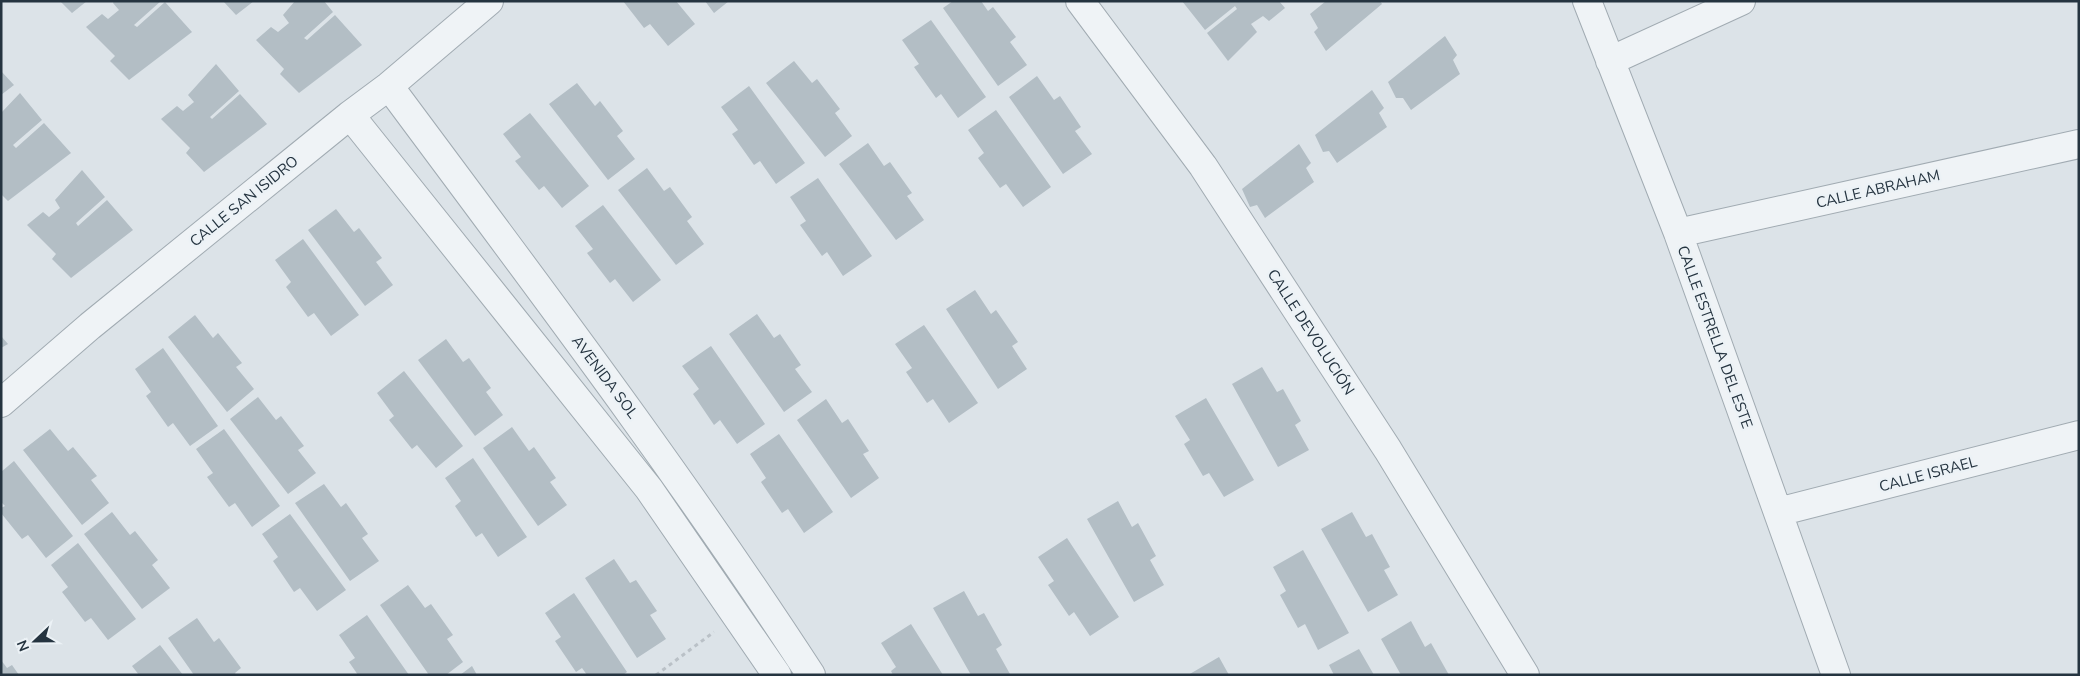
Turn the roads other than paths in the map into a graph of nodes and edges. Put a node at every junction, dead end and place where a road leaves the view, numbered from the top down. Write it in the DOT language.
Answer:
graph roads {
  1 [pos="489,1"];
  2 [pos="1080,1"];
  3 [pos="1587,1"];
  4 [pos="1741,1"];
  5 [pos="1610,62"];
  6 [pos="389,86"];
  7 [pos="350,115"];
  8 [pos="2079,144"];
  9 [pos="1678,233"];
  10 [pos="1,403"];
  11 [pos="2079,435"];
  12 [pos="652,440"];
  13 [pos="649,489"];
  14 [pos="1778,512"];
  15 [pos="777,675"];
  16 [pos="811,675"];
  17 [pos="1525,675"];
  18 [pos="1836,675"];
  1 -- 6 [label="street, CALLE SAN ISIDRO"];
  2 -- 17 [label="street, CALLE DEVOLUCIÓN"];
  3 -- 5 [label="street, CALLE ESTRELLA DEL ESTE"];
  4 -- 5 [label="street"];
  5 -- 9 [label="street, CALLE ESTRELLA DEL ESTE"];
  6 -- 7 [label="street, CALLE SAN ISIDRO"];
  6 -- 12 [label="street, AVENIDA SOL"];
  7 -- 10 [label="street, CALLE SAN ISIDRO"];
  7 -- 13 [label="street"];
  8 -- 9 [label="street, CALLE ABRAHAM"];
  9 -- 14 [label="street, CALLE ESTRELLA DEL ESTE"];
  11 -- 14 [label="street, CALLE ISRAEL"];
  12 -- 13 [label="street"];
  12 -- 16 [label="street, AVENIDA SOL"];
  13 -- 15 [label="street"];
  14 -- 18 [label="street, CALLE ESTRELLA DEL ESTE"];
}
